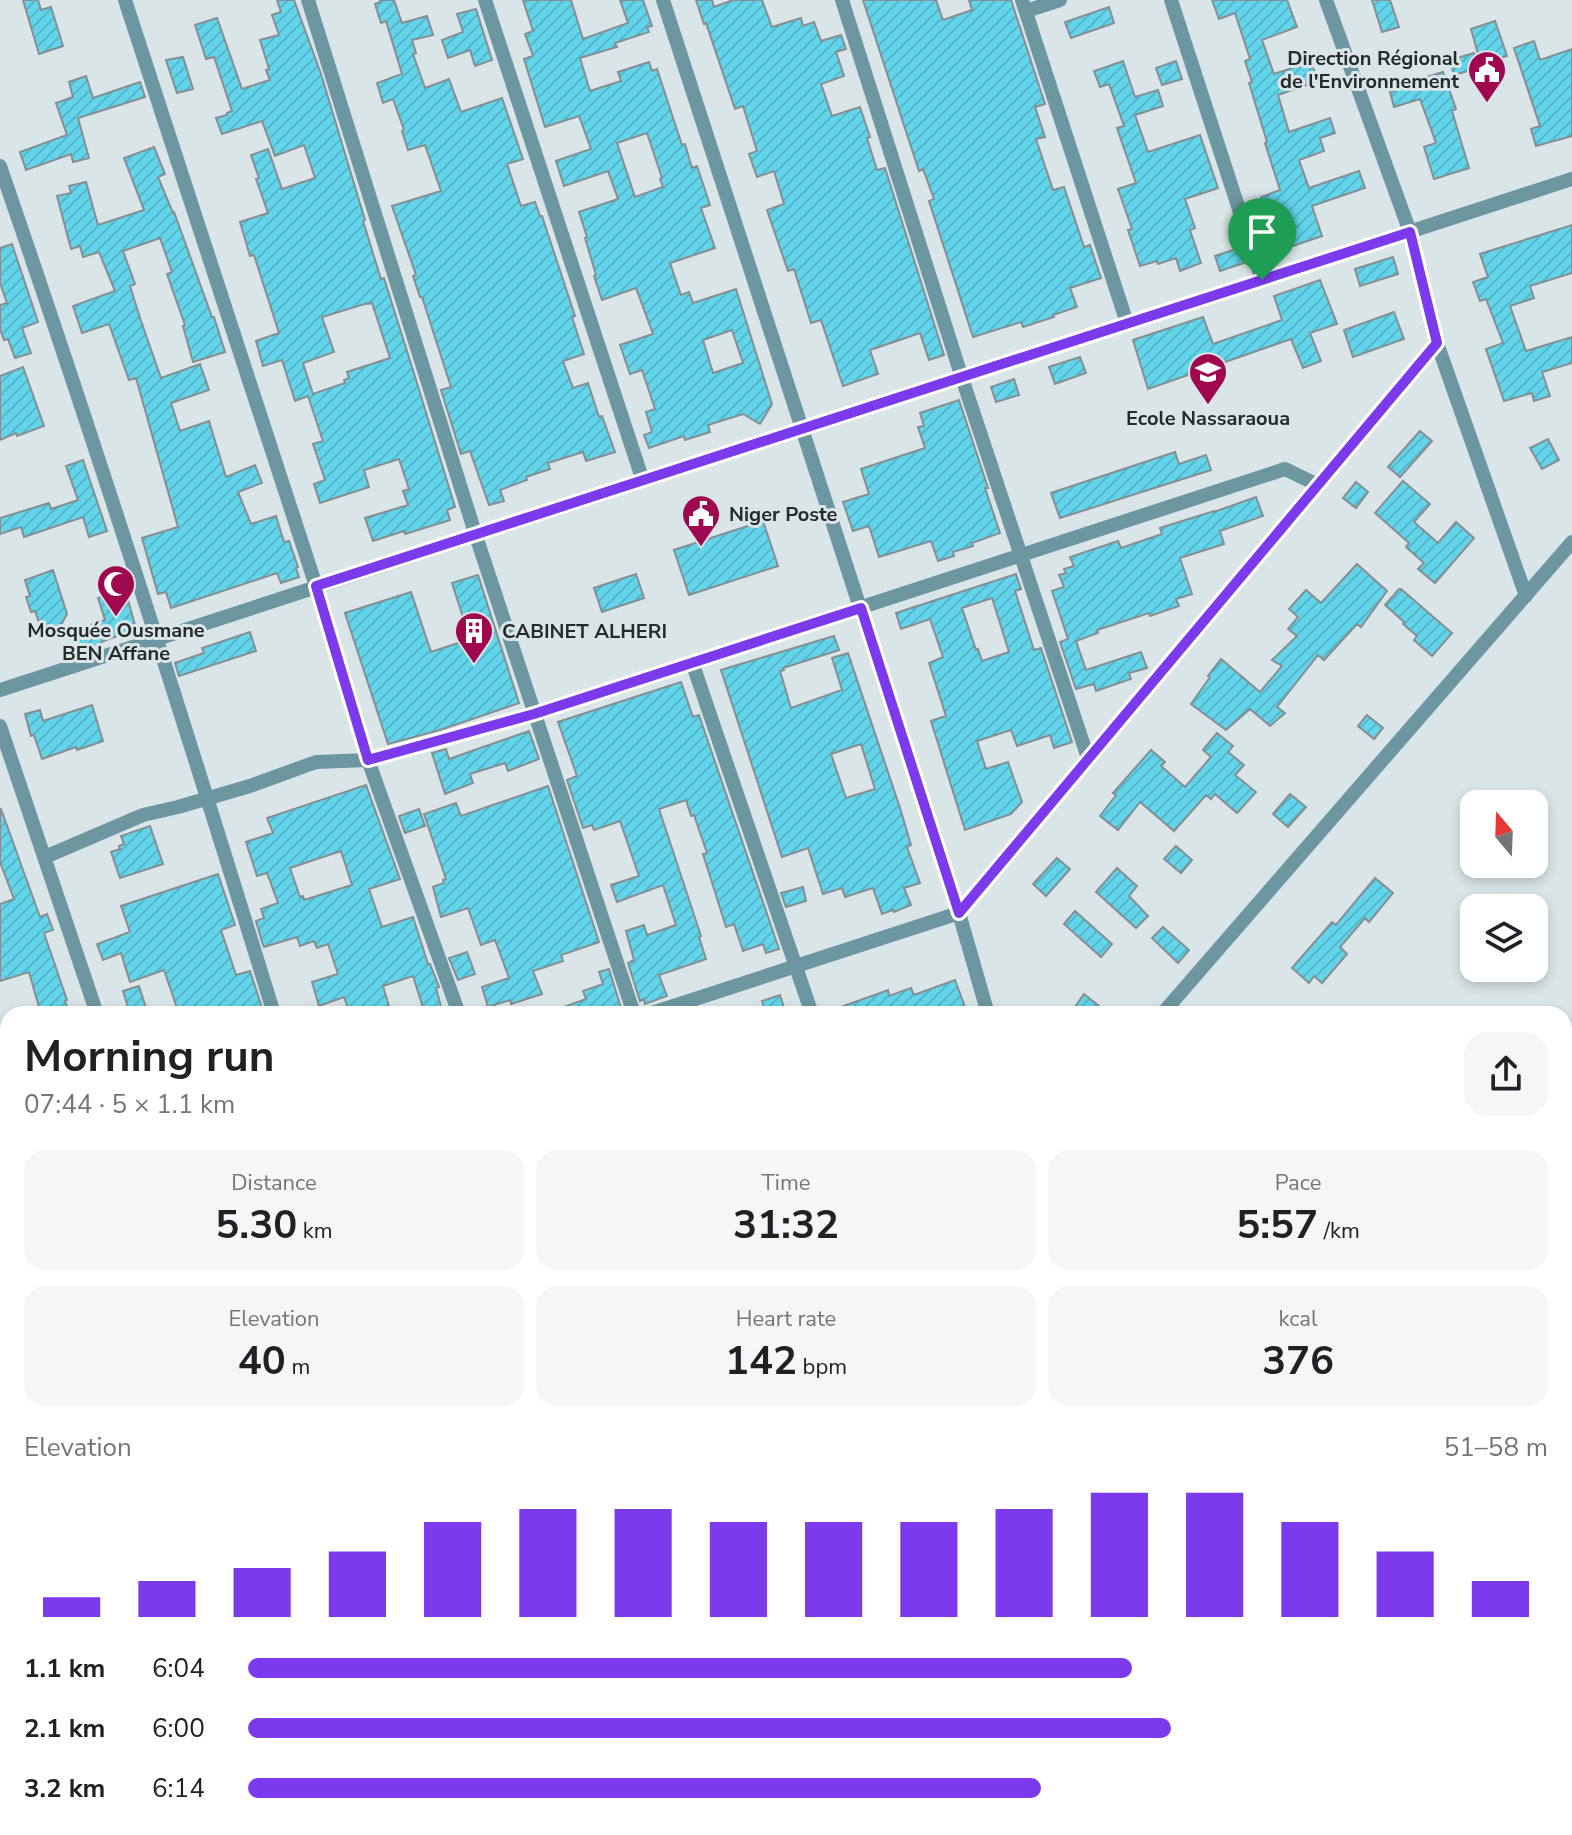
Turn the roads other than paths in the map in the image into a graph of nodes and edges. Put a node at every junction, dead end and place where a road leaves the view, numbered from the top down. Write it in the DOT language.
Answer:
graph roads {
  1 [pos="125,0"];
  2 [pos="308,0"];
  3 [pos="485,0"];
  4 [pos="663,0"];
  5 [pos="842,0"];
  6 [pos="1060,0"];
  7 [pos="1171,0"];
  8 [pos="1326,0"];
  9 [pos="1024,5"];
  10 [pos="0,166"];
  11 [pos="1572,179"];
  12 [pos="1410,232"];
  13 [pos="1262,280"];
  14 [pos="1127,323"];
  15 [pos="1437,343"];
  16 [pos="962,378"];
  17 [pos="803,429"];
  18 [pos="643,481"];
  19 [pos="1318,485"];
  20 [pos="476,536"];
  21 [pos="1572,542"];
  22 [pos="1021,555"];
  23 [pos="316,586"];
  24 [pos="1526,596"];
  25 [pos="861,608"];
  26 [pos="156,640"];
  27 [pos="692,662"];
  28 [pos="0,690"];
  29 [pos="534,714"];
  30 [pos="0,726"];
  31 [pos="1088,758"];
  32 [pos="368,760"];
  33 [pos="208,798"];
  34 [pos="45,857"];
  35 [pos="959,913"];
  36 [pos="796,966"];
  37 [pos="94,1006"];
  38 [pos="272,1006"];
  39 [pos="456,1006"];
  40 [pos="631,1006"];
  41 [pos="674,1006"];
  42 [pos="809,1006"];
  43 [pos="986,1006"];
  44 [pos="1169,1006"];
  1 -- 23 [label="street"];
  2 -- 20 [label="street"];
  3 -- 18 [label="street"];
  4 -- 17 [label="street"];
  5 -- 16 [label="street"];
  6 -- 9 [label="street"];
  7 -- 13 [label="street"];
  8 -- 12 [label="street"];
  9 -- 14 [label="street"];
  10 -- 26 [label="street"];
  11 -- 12 [label="street"];
  12 -- 13 [label="street"];
  12 -- 15 [label="street"];
  13 -- 14 [label="street"];
  14 -- 16 [label="street"];
  15 -- 19 [label="street"];
  15 -- 24 [label="street"];
  16 -- 17 [label="street"];
  16 -- 22 [label="street"];
  17 -- 18 [label="street"];
  17 -- 25 [label="street"];
  18 -- 20 [label="street"];
  19 -- 22 [label="street"];
  19 -- 31 [label="street"];
  20 -- 23 [label="street"];
  20 -- 29 [label="street"];
  21 -- 24 [label="street"];
  22 -- 25 [label="street"];
  22 -- 31 [label="street"];
  23 -- 26 [label="street"];
  23 -- 32 [label="street"];
  24 -- 44 [label="street"];
  25 -- 27 [label="street"];
  25 -- 35 [label="street"];
  26 -- 28 [label="street"];
  26 -- 33 [label="street"];
  27 -- 29 [label="street"];
  27 -- 36 [label="street"];
  29 -- 32 [label="street"];
  29 -- 40 [label="street"];
  30 -- 34 [label="street"];
  31 -- 35 [label="street"];
  32 -- 33 [label="street"];
  32 -- 39 [label="street"];
  33 -- 34 [label="street"];
  33 -- 38 [label="street"];
  34 -- 37 [label="street"];
  35 -- 36 [label="street"];
  35 -- 43 [label="street"];
  36 -- 41 [label="street"];
  36 -- 42 [label="street"];
}
